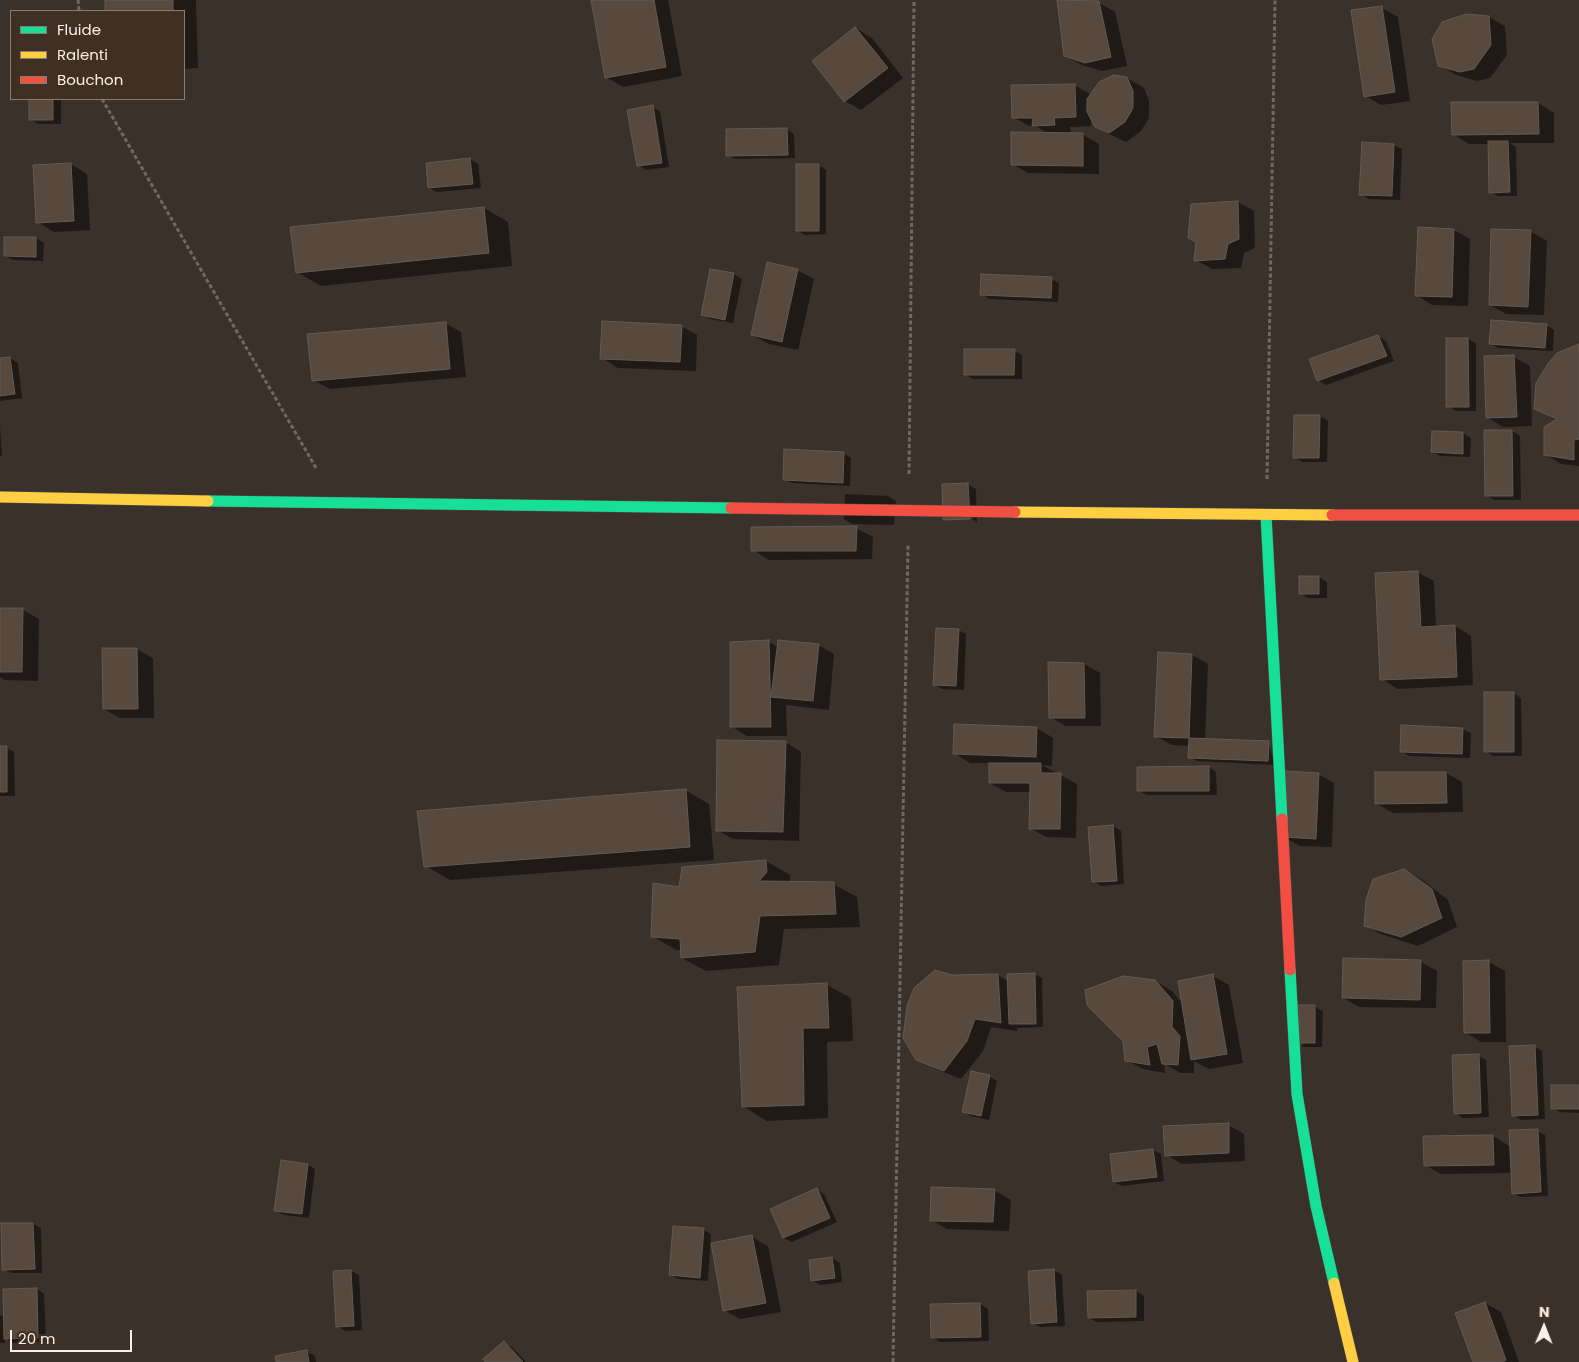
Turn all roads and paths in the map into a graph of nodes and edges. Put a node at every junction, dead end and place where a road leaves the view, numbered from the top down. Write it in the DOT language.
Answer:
graph roads {
  1 [pos="914,0"];
  2 [pos="1276,0"];
  3 [pos="103,100"];
  4 [pos="0,497"];
  5 [pos="336,503"];
  6 [pos="908,510"];
  7 [pos="1266,515"];
  8 [pos="1579,515"];
  9 [pos="894,1362"];
  10 [pos="1353,1362"];
  1 -- 6 [label="path"];
  2 -- 7 [label="path"];
  3 -- 5 [label="path"];
  4 -- 5 [label="street"];
  5 -- 6 [label="street"];
  6 -- 7 [label="street"];
  6 -- 9 [label="path"];
  7 -- 8 [label="street"];
  7 -- 10 [label="street"];
}
